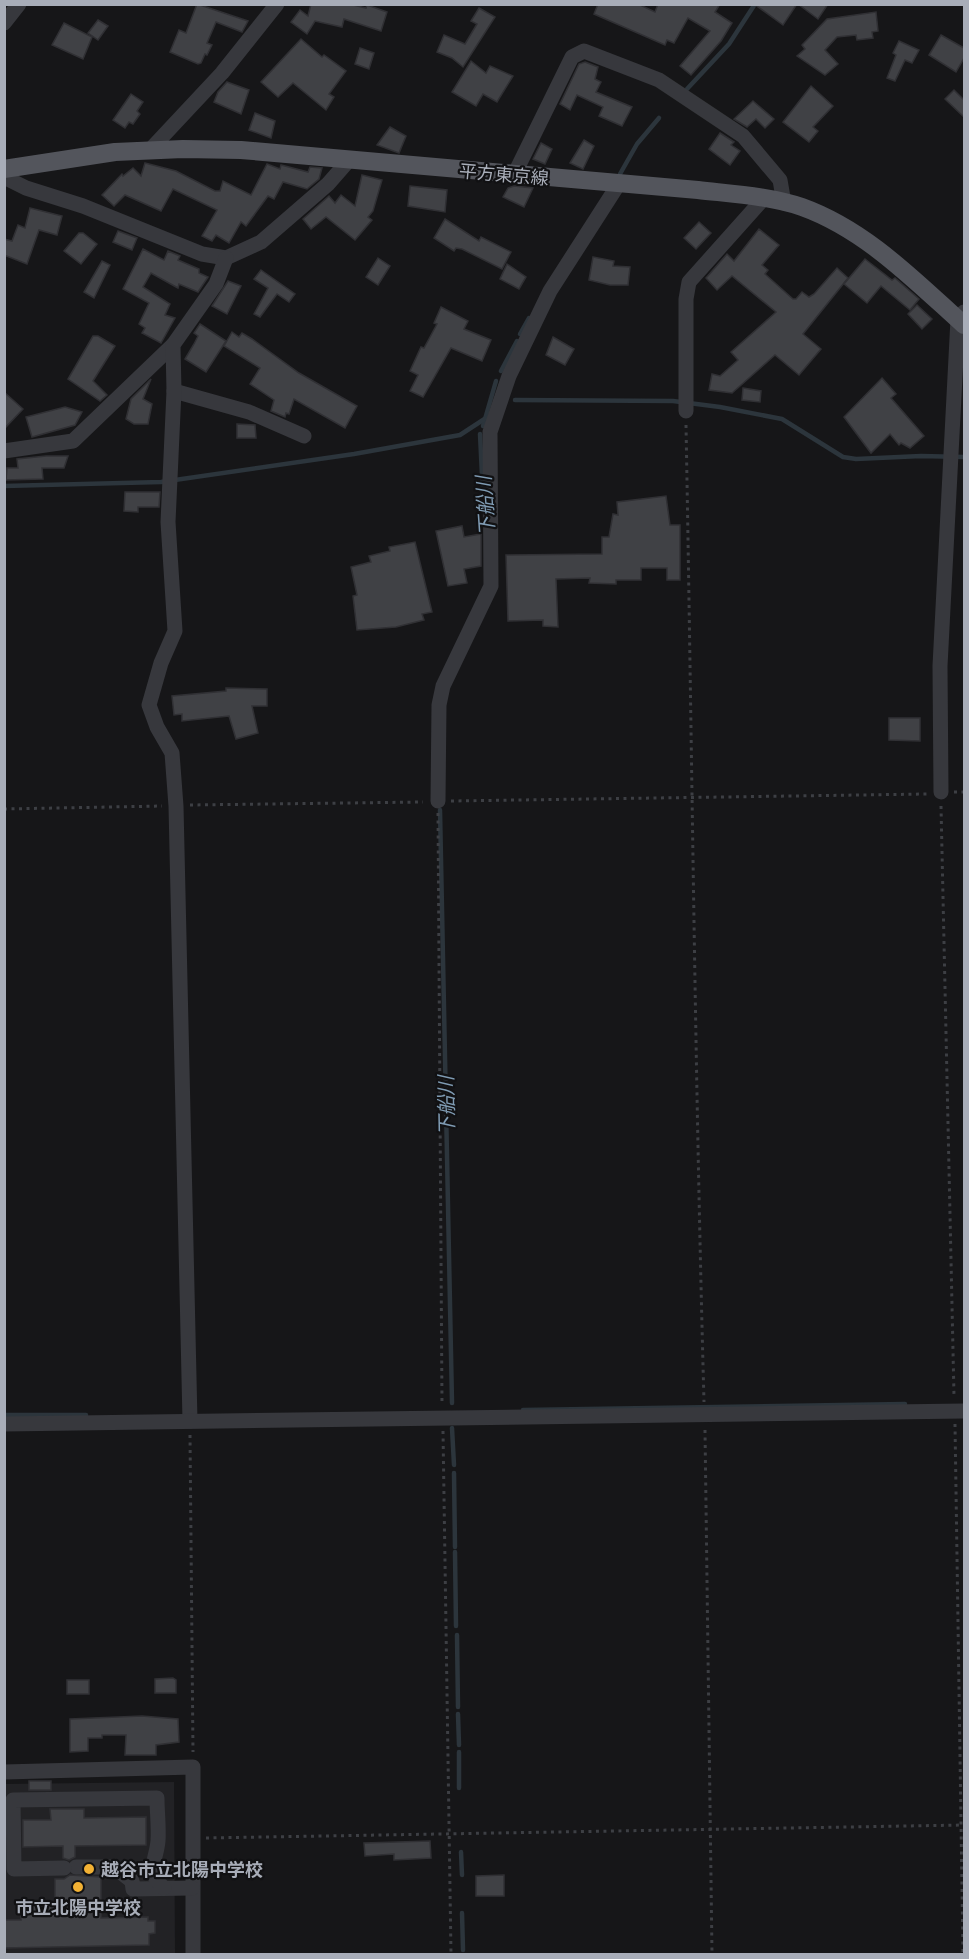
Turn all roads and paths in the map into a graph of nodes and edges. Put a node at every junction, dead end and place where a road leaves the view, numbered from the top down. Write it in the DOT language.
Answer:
graph roads {
  1 [pos="19,4"];
  2 [pos="277,4"];
  3 [pos="4,23"];
  4 [pos="149,151"];
  5 [pos="349,160"];
  6 [pos="4,169"];
  7 [pos="514,175"];
  8 [pos="4,177"];
  9 [pos="618,184"];
  10 [pos="764,198"];
  11 [pos="784,203"];
  12 [pos="226,258"];
  13 [pos="962,319"];
  14 [pos="173,345"];
  15 [pos="174,391"];
  16 [pos="686,411"];
  17 [pos="304,436"];
  18 [pos="4,451"];
  19 [pos="941,792"];
  20 [pos="693,796"];
  21 [pos="438,801"];
  22 [pos="176,806"];
  23 [pos="4,809"];
  24 [pos="960,1412"];
  25 [pos="705,1414"];
  26 [pos="442,1417"];
  27 [pos="190,1421"];
  28 [pos="4,1424"];
  29 [pos="193,1767"];
  30 [pos="8,1772"];
  31 [pos="13,1800"];
  32 [pos="963,1825"];
  33 [pos="711,1828"];
  34 [pos="448,1836"];
  35 [pos="192,1838"];
  36 [pos="164,1888"];
  37 [pos="192,1888"];
  38 [pos="193,1954"];
  39 [pos="451,1954"];
  40 [pos="712,1954"];
  41 [pos="963,1954"];
  1 -- 3 [label="street"];
  2 -- 4 [label="street"];
  4 -- 5 [label="main road, 平方東京線"];
  4 -- 6 [label="main road, 平方東京線"];
  5 -- 7 [label="main road, 平方東京線"];
  5 -- 12 [label="street"];
  7 -- 9 [label="main road, 平方東京線"];
  7 -- 11 [label="street"];
  8 -- 12 [label="street"];
  9 -- 10 [label="main road, 平方東京線"];
  9 -- 21 [label="street"];
  10 -- 11 [label="main road, 平方東京線"];
  10 -- 16 [label="street"];
  11 -- 13 [label="main road, 平方東京線"];
  12 -- 14 [label="street"];
  13 -- 19 [label="street"];
  14 -- 15 [label="street"];
  14 -- 18 [label="street"];
  15 -- 17 [label="street"];
  15 -- 22 [label="street"];
  16 -- 20 [label="path"];
  19 -- 20 [label="path"];
  19 -- 24 [label="path"];
  20 -- 21 [label="path"];
  20 -- 25 [label="path"];
  21 -- 22 [label="path"];
  21 -- 26 [label="path"];
  22 -- 23 [label="path"];
  22 -- 27 [label="street"];
  24 -- 25 [label="street"];
  24 -- 32 [label="path"];
  25 -- 26 [label="street"];
  25 -- 33 [label="path"];
  26 -- 27 [label="street"];
  26 -- 34 [label="path"];
  27 -- 28 [label="street"];
  27 -- 29 [label="path"];
  29 -- 30 [label="street"];
  29 -- 35 [label="street"];
  30 -- 31 [label="street"];
  31 -- 36 [label="street"];
  31 -- 36 [label="street"];
  32 -- 33 [label="path"];
  32 -- 41 [label="path"];
  33 -- 34 [label="path"];
  33 -- 40 [label="path"];
  34 -- 35 [label="path"];
  34 -- 39 [label="path"];
  35 -- 37 [label="street"];
  36 -- 37 [label="street"];
  37 -- 38 [label="street"];
}
